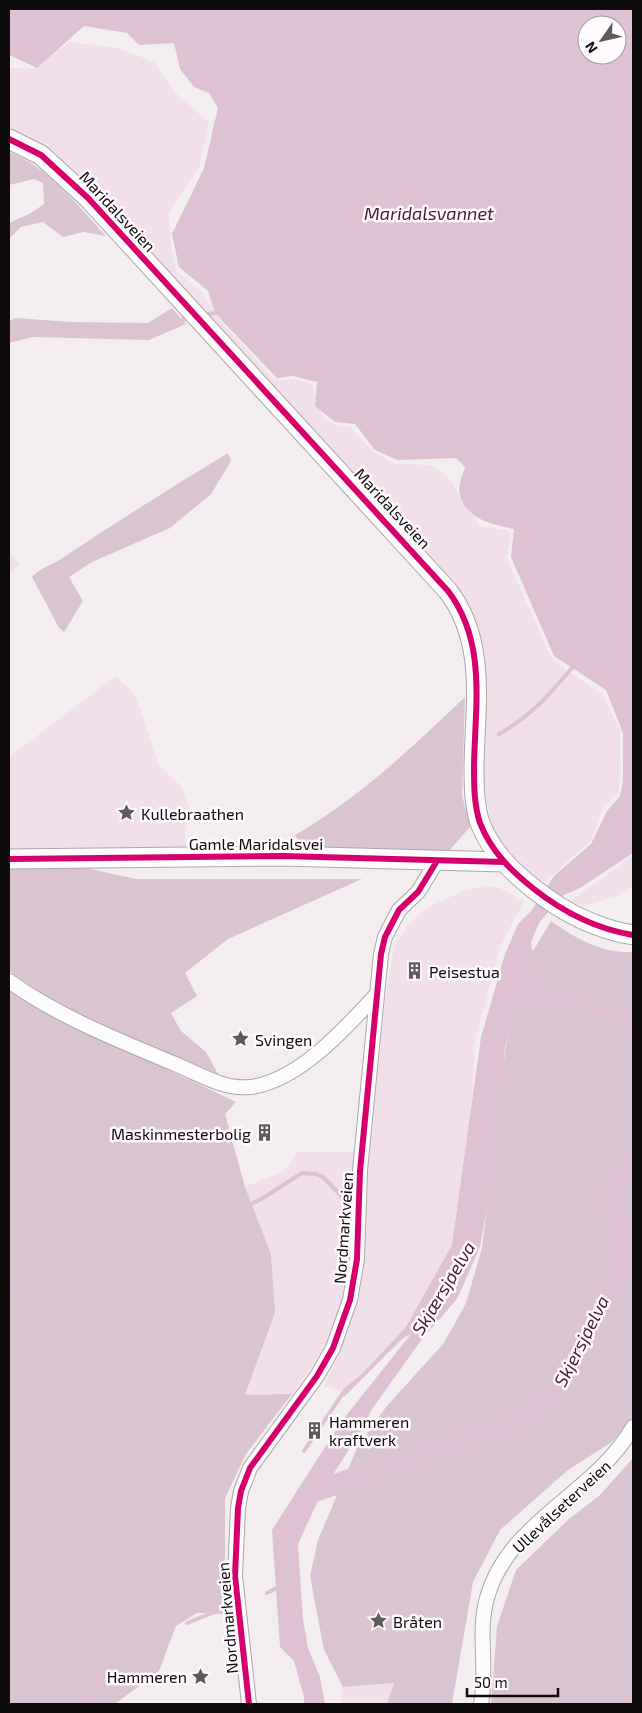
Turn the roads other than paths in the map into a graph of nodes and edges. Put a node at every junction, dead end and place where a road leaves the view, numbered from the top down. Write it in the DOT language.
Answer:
graph roads {
  1 [pos="9,138"];
  2 [pos="9,859"];
  3 [pos="437,861"];
  4 [pos="504,862"];
  5 [pos="633,936"];
  6 [pos="9,981"];
  7 [pos="376,994"];
  8 [pos="633,1428"];
  9 [pos="249,1704"];
  10 [pos="481,1704"];
  1 -- 4 [label="street, Maridalsveien"];
  2 -- 3 [label="street, Gamle Maridalsvei"];
  3 -- 4 [label="street, Gamle Maridalsvei"];
  3 -- 7 [label="street, Nordmarkveien"];
  4 -- 5 [label="street, Maridalsveien"];
  6 -- 7 [label="street"];
  7 -- 9 [label="street, Nordmarkveien"];
  8 -- 10 [label="street, Ullevålseterveien"];
}
